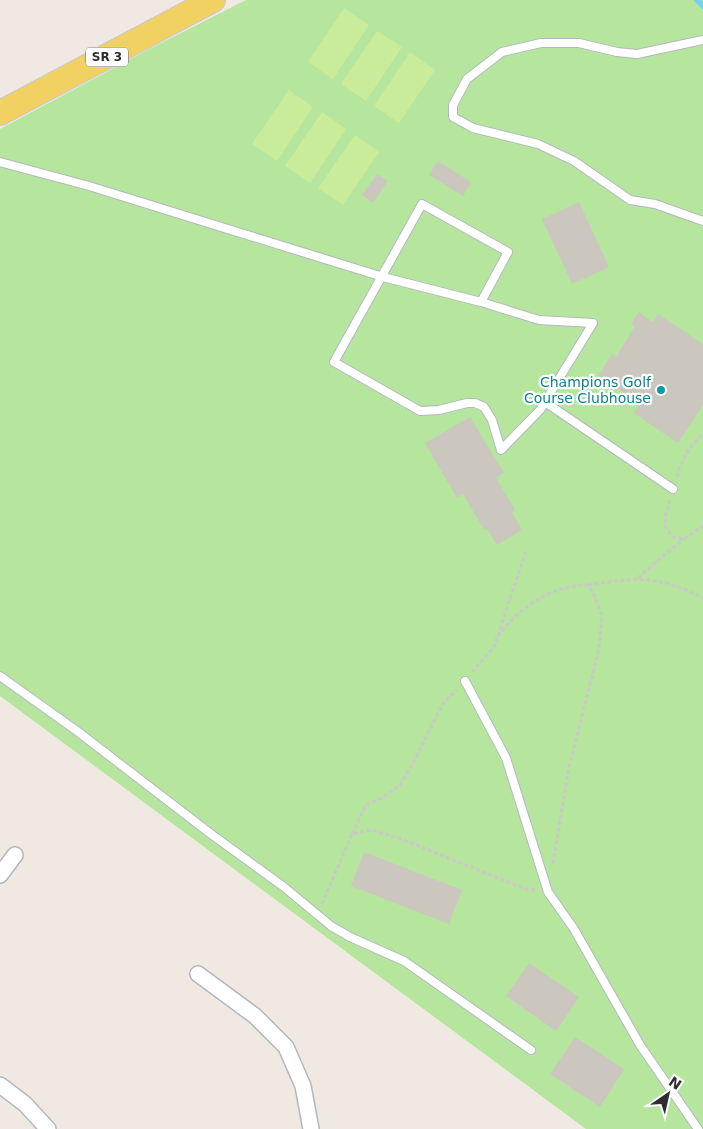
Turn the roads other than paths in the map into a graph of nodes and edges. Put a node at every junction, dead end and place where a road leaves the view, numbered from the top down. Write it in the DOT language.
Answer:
graph roads {
  1 [pos="213,0"];
  2 [pos="702,41"];
  3 [pos="0,113"];
  4 [pos="0,162"];
  5 [pos="703,220"];
  6 [pos="382,277"];
  7 [pos="481,302"];
  8 [pos="545,402"];
  9 [pos="673,489"];
  10 [pos="0,676"];
  11 [pos="465,681"];
  12 [pos="15,855"];
  13 [pos="0,876"];
  14 [pos="198,974"];
  15 [pos="531,1050"];
  16 [pos="0,1085"];
  17 [pos="48,1129"];
  18 [pos="312,1129"];
  19 [pos="698,1129"];
  1 -- 3 [label="main road, SR 3"];
  2 -- 5 [label="lane"];
  4 -- 6 [label="lane"];
  6 -- 7 [label="lane"];
  6 -- 7 [label="lane"];
  6 -- 8 [label="lane"];
  7 -- 8 [label="lane"];
  8 -- 9 [label="lane"];
  10 -- 15 [label="lane"];
  11 -- 19 [label="lane"];
  12 -- 13 [label="street"];
  14 -- 18 [label="street"];
  16 -- 17 [label="street"];
}
